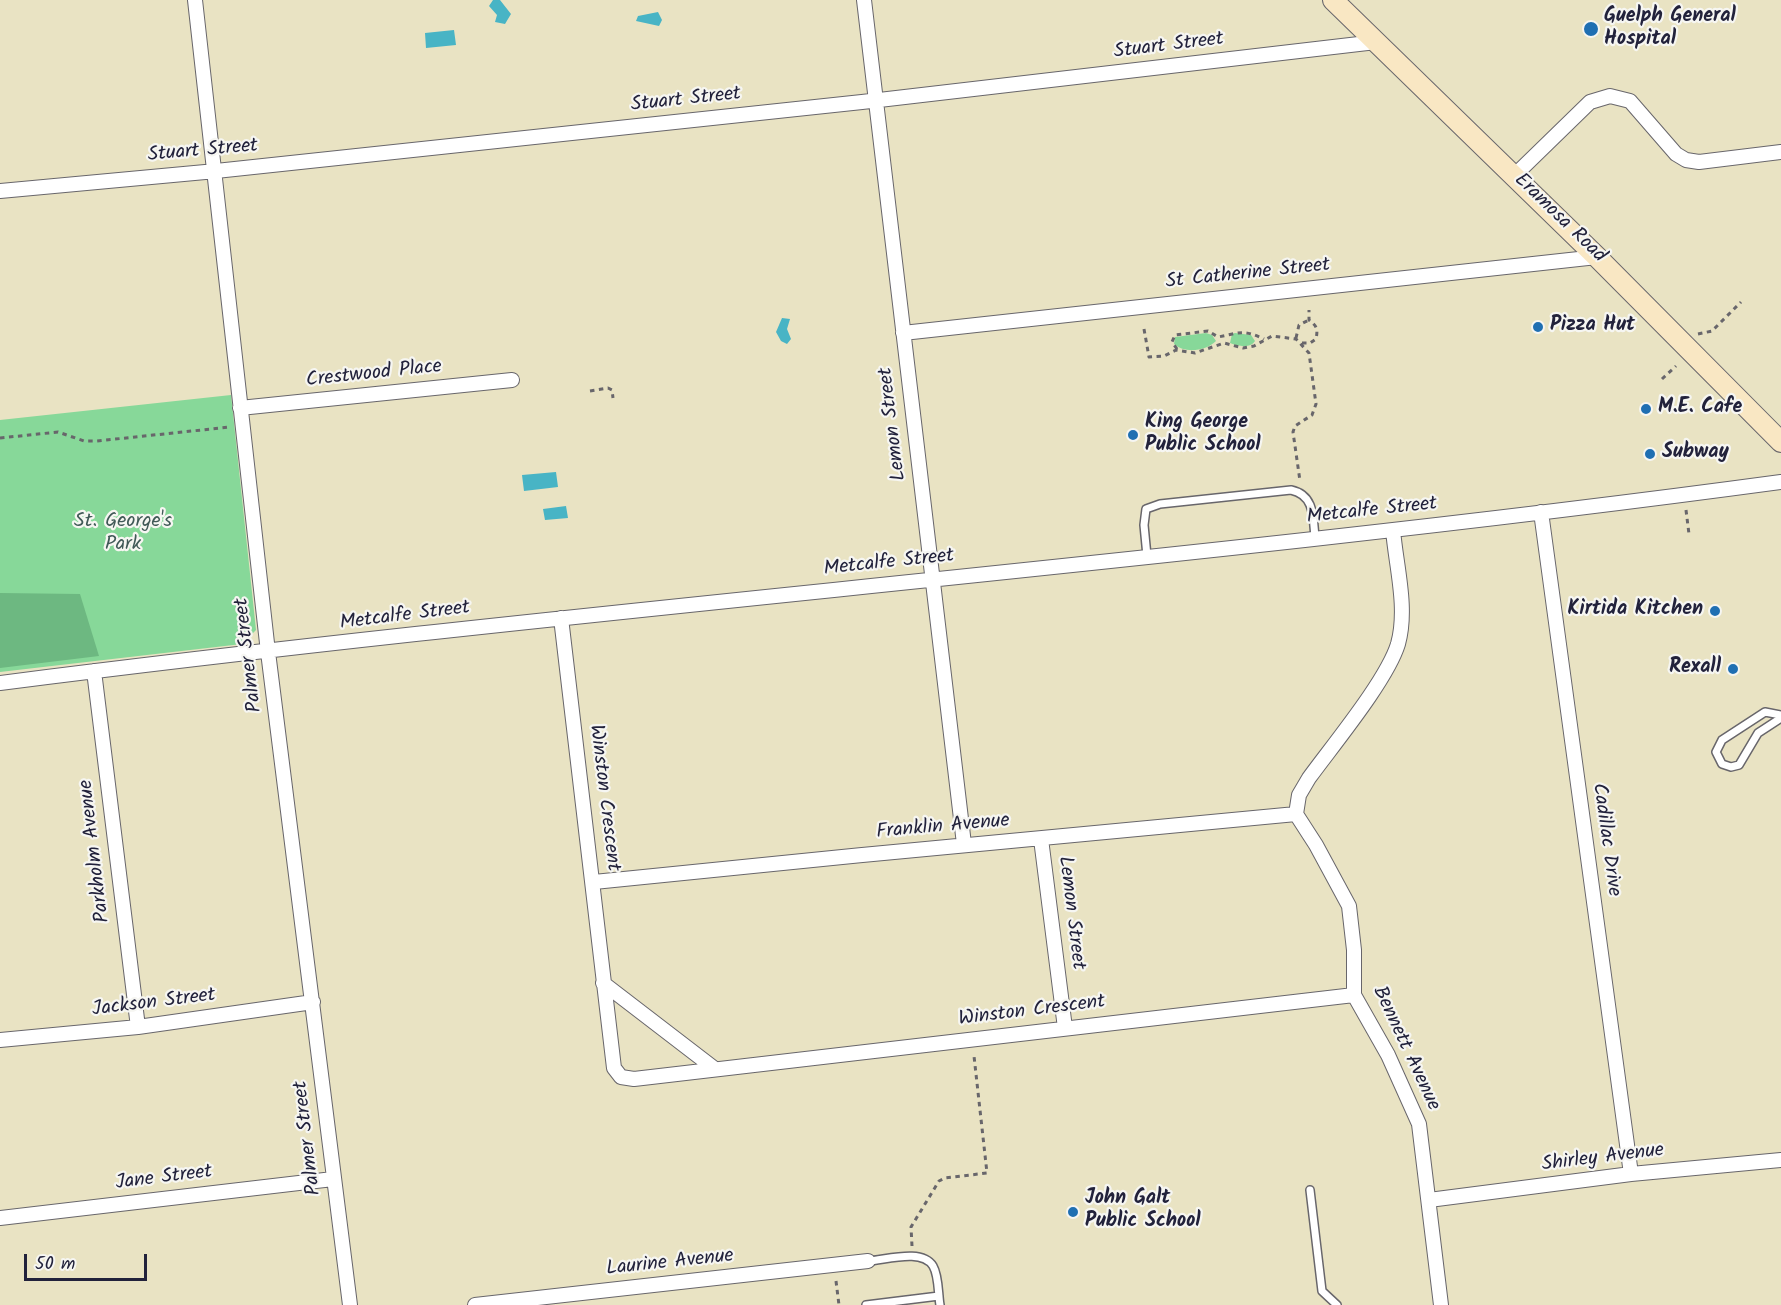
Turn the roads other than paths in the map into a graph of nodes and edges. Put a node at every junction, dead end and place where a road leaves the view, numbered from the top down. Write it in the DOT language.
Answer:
graph roads {
  1 [pos="195,0"];
  2 [pos="864,0"];
  3 [pos="1333,0"];
  4 [pos="1376,42"];
  5 [pos="875,100"];
  6 [pos="1781,152"];
  7 [pos="216,171"];
  8 [pos="1514,176"];
  9 [pos="0,191"];
  10 [pos="1597,257"];
  11 [pos="903,333"];
  12 [pos="512,380"];
  13 [pos="240,408"];
  14 [pos="1781,442"];
  15 [pos="1781,482"];
  16 [pos="1541,512"];
  17 [pos="1393,530"];
  18 [pos="1315,538"];
  19 [pos="1148,556"];
  20 [pos="932,580"];
  21 [pos="561,618"];
  22 [pos="268,652"];
  23 [pos="94,671"];
  24 [pos="0,683"];
  25 [pos="1781,716"];
  26 [pos="1296,814"];
  27 [pos="1041,839"];
  28 [pos="964,844"];
  29 [pos="594,882"];
  30 [pos="603,983"];
  31 [pos="1354,994"];
  32 [pos="313,1002"];
  33 [pos="138,1027"];
  34 [pos="1065,1028"];
  35 [pos="0,1040"];
  36 [pos="715,1069"];
  37 [pos="1781,1160"];
  38 [pos="1631,1174"];
  39 [pos="333,1179"];
  40 [pos="1310,1190"];
  41 [pos="1429,1200"];
  42 [pos="0,1218"];
  43 [pos="868,1262"];
  44 [pos="939,1296"];
  45 [pos="350,1305"];
  46 [pos="475,1305"];
  47 [pos="866,1305"];
  48 [pos="940,1305"];
  49 [pos="1336,1305"];
  50 [pos="1440,1305"];
  1 -- 7 [label="street, Palmer Street"];
  2 -- 5 [label="street, Lemon Street"];
  3 -- 4 [label="main road, Eramosa Road"];
  4 -- 5 [label="street, Stuart Street"];
  4 -- 8 [label="main road, Eramosa Road"];
  5 -- 7 [label="street, Stuart Street"];
  5 -- 11 [label="street, Lemon Street"];
  6 -- 8 [label="street"];
  7 -- 9 [label="street, Stuart Street"];
  7 -- 13 [label="street, Palmer Street"];
  8 -- 10 [label="main road, Eramosa Road"];
  10 -- 11 [label="street, St Catherine Street"];
  10 -- 14 [label="main road, Eramosa Road"];
  11 -- 20 [label="street, Lemon Street"];
  12 -- 13 [label="street, Crestwood Place"];
  13 -- 22 [label="street, Palmer Street"];
  15 -- 16 [label="street, Metcalfe Street"];
  16 -- 17 [label="street, Metcalfe Street"];
  16 -- 38 [label="street, Cadillac Drive"];
  17 -- 18 [label="street, Metcalfe Street"];
  17 -- 26 [label="street"];
  18 -- 19 [label="street, Metcalfe Street"];
  18 -- 19 [label="lane"];
  19 -- 20 [label="street, Metcalfe Street"];
  20 -- 21 [label="street, Metcalfe Street"];
  20 -- 28 [label="street, Lemon Street"];
  21 -- 22 [label="street, Metcalfe Street"];
  21 -- 29 [label="street, Winston Crescent"];
  22 -- 23 [label="street, Metcalfe Street"];
  22 -- 32 [label="street, Palmer Street"];
  23 -- 24 [label="street, Metcalfe Street"];
  23 -- 33 [label="street, Parkholm Avenue"];
  25 -- 25 [label="lane"];
  26 -- 27 [label="street, Franklin Avenue"];
  26 -- 31 [label="street, Bennett Avenue"];
  27 -- 28 [label="street, Franklin Avenue"];
  27 -- 34 [label="street, Lemon Street"];
  28 -- 29 [label="street, Franklin Avenue"];
  29 -- 30 [label="street, Winston Crescent"];
  30 -- 36 [label="street"];
  30 -- 36 [label="street, Winston Crescent"];
  31 -- 34 [label="street, Winston Crescent"];
  31 -- 41 [label="street, Bennett Avenue"];
  32 -- 33 [label="street, Jackson Street"];
  32 -- 39 [label="street, Palmer Street"];
  33 -- 35 [label="street, Jackson Street"];
  34 -- 36 [label="street, Winston Crescent"];
  37 -- 38 [label="street, Shirley Avenue"];
  38 -- 41 [label="street, Shirley Avenue"];
  39 -- 42 [label="street, Jane Street"];
  39 -- 45 [label="street, Palmer Street"];
  40 -- 49 [label="lane"];
  41 -- 50 [label="street, Bennett Avenue"];
  43 -- 44 [label="lane"];
  43 -- 46 [label="street, Laurine Avenue"];
  44 -- 47 [label="lane"];
  44 -- 48 [label="lane"];
}
